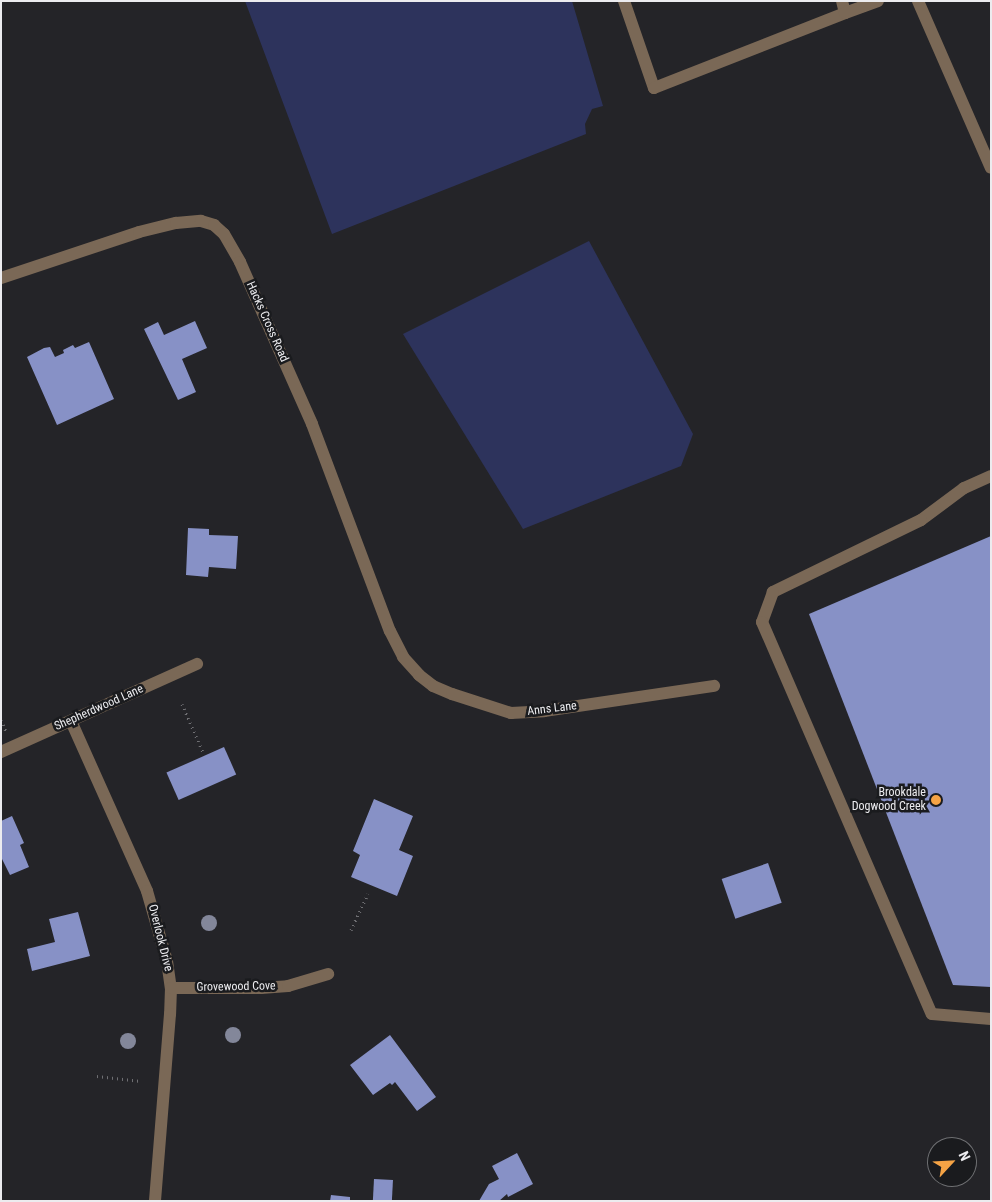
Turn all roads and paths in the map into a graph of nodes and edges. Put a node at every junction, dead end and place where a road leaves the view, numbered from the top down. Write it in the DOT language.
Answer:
graph roads {
  1 [pos="624,1"];
  2 [pos="878,1"];
  3 [pos="918,1"];
  4 [pos="843,7"];
  5 [pos="991,168"];
  6 [pos="1,278"];
  7 [pos="991,476"];
  8 [pos="390,631"];
  9 [pos="197,664"];
  10 [pos="714,686"];
  11 [pos="182,704"];
  12 [pos="1,720"];
  13 [pos="71,720"];
  14 [pos="6,732"];
  15 [pos="1,752"];
  16 [pos="203,752"];
  17 [pos="368,894"];
  18 [pos="351,930"];
  19 [pos="328,974"];
  20 [pos="171,988"];
  21 [pos="991,1019"];
  22 [pos="97,1076"];
  23 [pos="141,1081"];
  24 [pos="155,1201"];
  1 -- 4 [label="street"];
  2 -- 4 [label="street"];
  3 -- 5 [label="street"];
  6 -- 8 [label="street, Hacks Cross Road"];
  7 -- 21 [label="street"];
  8 -- 10 [label="street, Anns Lane"];
  9 -- 13 [label="street, Shepherdwood Lane"];
  11 -- 16 [label="path"];
  12 -- 14 [label="path"];
  13 -- 15 [label="street, Shepherdwood Lane"];
  13 -- 20 [label="street, Overlook Drive"];
  17 -- 18 [label="path"];
  19 -- 20 [label="street, Grovewood Cove"];
  20 -- 24 [label="street, Overlook Drive"];
  22 -- 23 [label="path"];
}
